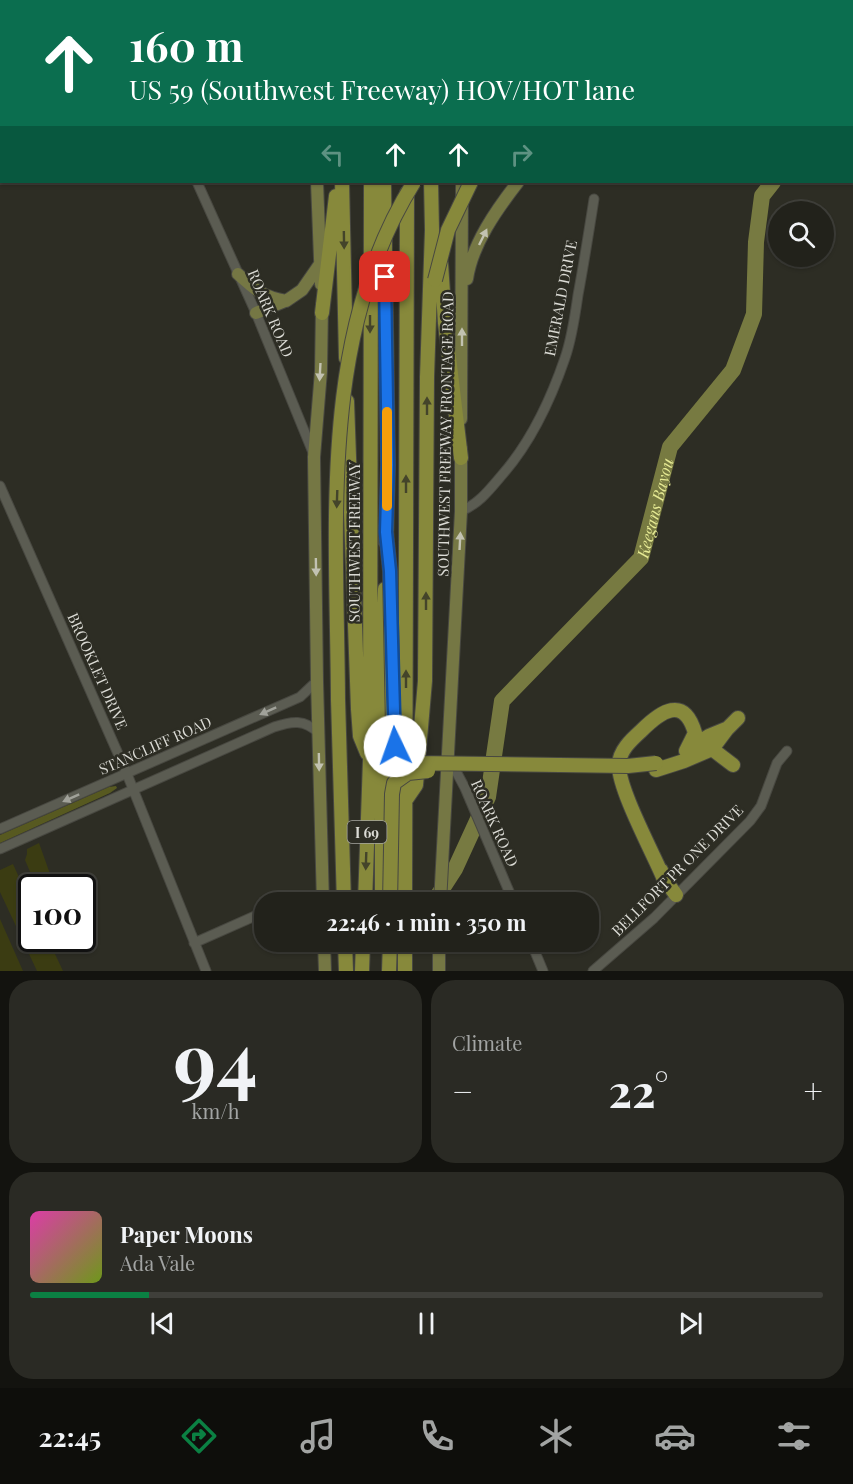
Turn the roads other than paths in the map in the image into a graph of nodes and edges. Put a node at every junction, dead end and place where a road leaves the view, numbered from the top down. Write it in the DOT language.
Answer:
graph roads {
  1 [pos="197,183"];
  2 [pos="317,183"];
  3 [pos="338,183"];
  4 [pos="342,183"];
  5 [pos="370,183"];
  6 [pos="384,183"];
  7 [pos="407,183"];
  8 [pos="413,183"];
  9 [pos="431,183"];
  10 [pos="436,183"];
  11 [pos="462,183"];
  12 [pos="471,183"];
  13 [pos="517,183"];
  14 [pos="594,200"];
  15 [pos="321,263"];
  16 [pos="238,274"];
  17 [pos="286,301"];
  18 [pos="429,304"];
  19 [pos="322,313"];
  20 [pos="462,313"];
  21 [pos="256,314"];
  22 [pos="314,457"];
  23 [pos="461,458"];
  24 [pos="0,486"];
  25 [pos="2,496"];
  26 [pos="461,511"];
  27 [pos="386,532"];
  28 [pos="317,681"];
  29 [pos="738,718"];
  30 [pos="242,723"];
  31 [pos="318,733"];
  32 [pos="249,738"];
  33 [pos="710,743"];
  34 [pos="686,751"];
  35 [pos="788,751"];
  36 [pos="447,755"];
  37 [pos="370,760"];
  38 [pos="733,765"];
  39 [pos="656,767"];
  40 [pos="127,774"];
  41 [pos="133,790"];
  42 [pos="405,801"];
  43 [pos="0,829"];
  44 [pos="0,849"];
  45 [pos="323,892"];
  46 [pos="343,892"];
  47 [pos="364,892"];
  48 [pos="382,892"];
  49 [pos="390,892"];
  50 [pos="405,892"];
  51 [pos="441,892"];
  52 [pos="509,892"];
  53 [pos="676,895"];
  54 [pos="254,916"];
  55 [pos="194,943"];
  56 [pos="324,952"];
  57 [pos="345,952"];
  58 [pos="363,952"];
  59 [pos="382,952"];
  60 [pos="390,952"];
  61 [pos="405,952"];
  62 [pos="439,952"];
  63 [pos="535,952"];
  64 [pos="206,971"];
  65 [pos="324,971"];
  66 [pos="346,971"];
  67 [pos="362,971"];
  68 [pos="382,971"];
  69 [pos="389,971"];
  70 [pos="405,971"];
  71 [pos="439,971"];
  72 [pos="543,971"];
  73 [pos="593,971"];
  1 -- 16 [label="street, ROARK ROAD"];
  2 -- 15 [label="main road"];
  3 -- 19 [label="highway"];
  4 -- 37 [label="highway, one-way, bridge"];
  5 -- 37 [label="highway, SOUTHWEST FREEWAY / I 69, one-way"];
  6 -- 27 [label="highway"];
  42 -- 7 [label="highway, I 69, one-way"];
  8 -- 46 [label="highway, one-way, bridge"];
  9 -- 18 [label="highway"];
  10 -- 23 [label="highway"];
  11 -- 20 [label="main road, SOUTHWEST FREEWAY FRONTAGE ROAD"];
  12 -- 18 [label="highway, bridge"];
  20 -- 13 [label="main road, one-way"];
  14 -- 26 [label="street, EMERALD DRIVE"];
  15 -- 17 [label="main road"];
  15 -- 19 [label="main road"];
  16 -- 17 [label="main road"];
  16 -- 21 [label="street, ROARK ROAD"];
  17 -- 21 [label="main road"];
  42 -- 18 [label="highway, one-way"];
  19 -- 22 [label="main road, one-way"];
  23 -- 20 [label="main road, SOUTHWEST FREEWAY FRONTAGE ROAD, one-way"];
  21 -- 22 [label="street, ROARK ROAD"];
  22 -- 28 [label="main road, one-way"];
  23 -- 26 [label="main road, SOUTHWEST FREEWAY FRONTAGE ROAD"];
  24 -- 25 [label="street, BROOKLET DRIVE"];
  25 -- 40 [label="street, BROOKLET DRIVE"];
  36 -- 26 [label="main road, SOUTHWEST FREEWAY FRONTAGE ROAD, one-way"];
  27 -- 39 [label="highway, bridge"];
  27 -- 48 [label="highway, bridge"];
  28 -- 30 [label="street, STANCLIFF ROAD, one-way"];
  28 -- 31 [label="main road"];
  29 -- 33 [label="highway"];
  30 -- 32 [label="street"];
  30 -- 40 [label="street, STANCLIFF ROAD"];
  31 -- 32 [label="street"];
  31 -- 45 [label="main road, one-way"];
  32 -- 41 [label="street"];
  33 -- 34 [label="highway"];
  33 -- 38 [label="highway"];
  33 -- 39 [label="highway"];
  34 -- 39 [label="highway"];
  34 -- 53 [label="highway"];
  35 -- 53 [label="street, BELLFORT PR ONE DRIVE"];
  36 -- 51 [label="main road, SOUTHWEST FREEWAY FRONTAGE ROAD"];
  36 -- 52 [label="street, ROARK ROAD"];
  37 -- 47 [label="highway, SOUTHWEST FREEWAY / I 69, one-way"];
  39 -- 49 [label="highway, bridge"];
  40 -- 41 [label="street, BROOKLET DRIVE"];
  40 -- 43 [label="street, STANCLIFF ROAD, one-way"];
  41 -- 44 [label="street"];
  41 -- 55 [label="street, BROOKLET DRIVE"];
  42 -- 50 [label="highway, I 69"];
  53 -- 73 [label="street, BELLFORT PR ONE DRIVE"];
  54 -- 55 [label="street"];
  55 -- 64 [label="street, BROOKLET DRIVE"];
  56 -- 65 [label="main road"];
  57 -- 66 [label="highway"];
  58 -- 67 [label="highway"];
  59 -- 68 [label="highway"];
  60 -- 69 [label="highway"];
  61 -- 70 [label="highway"];
  62 -- 71 [label="main road"];
  63 -- 72 [label="street"];
}
